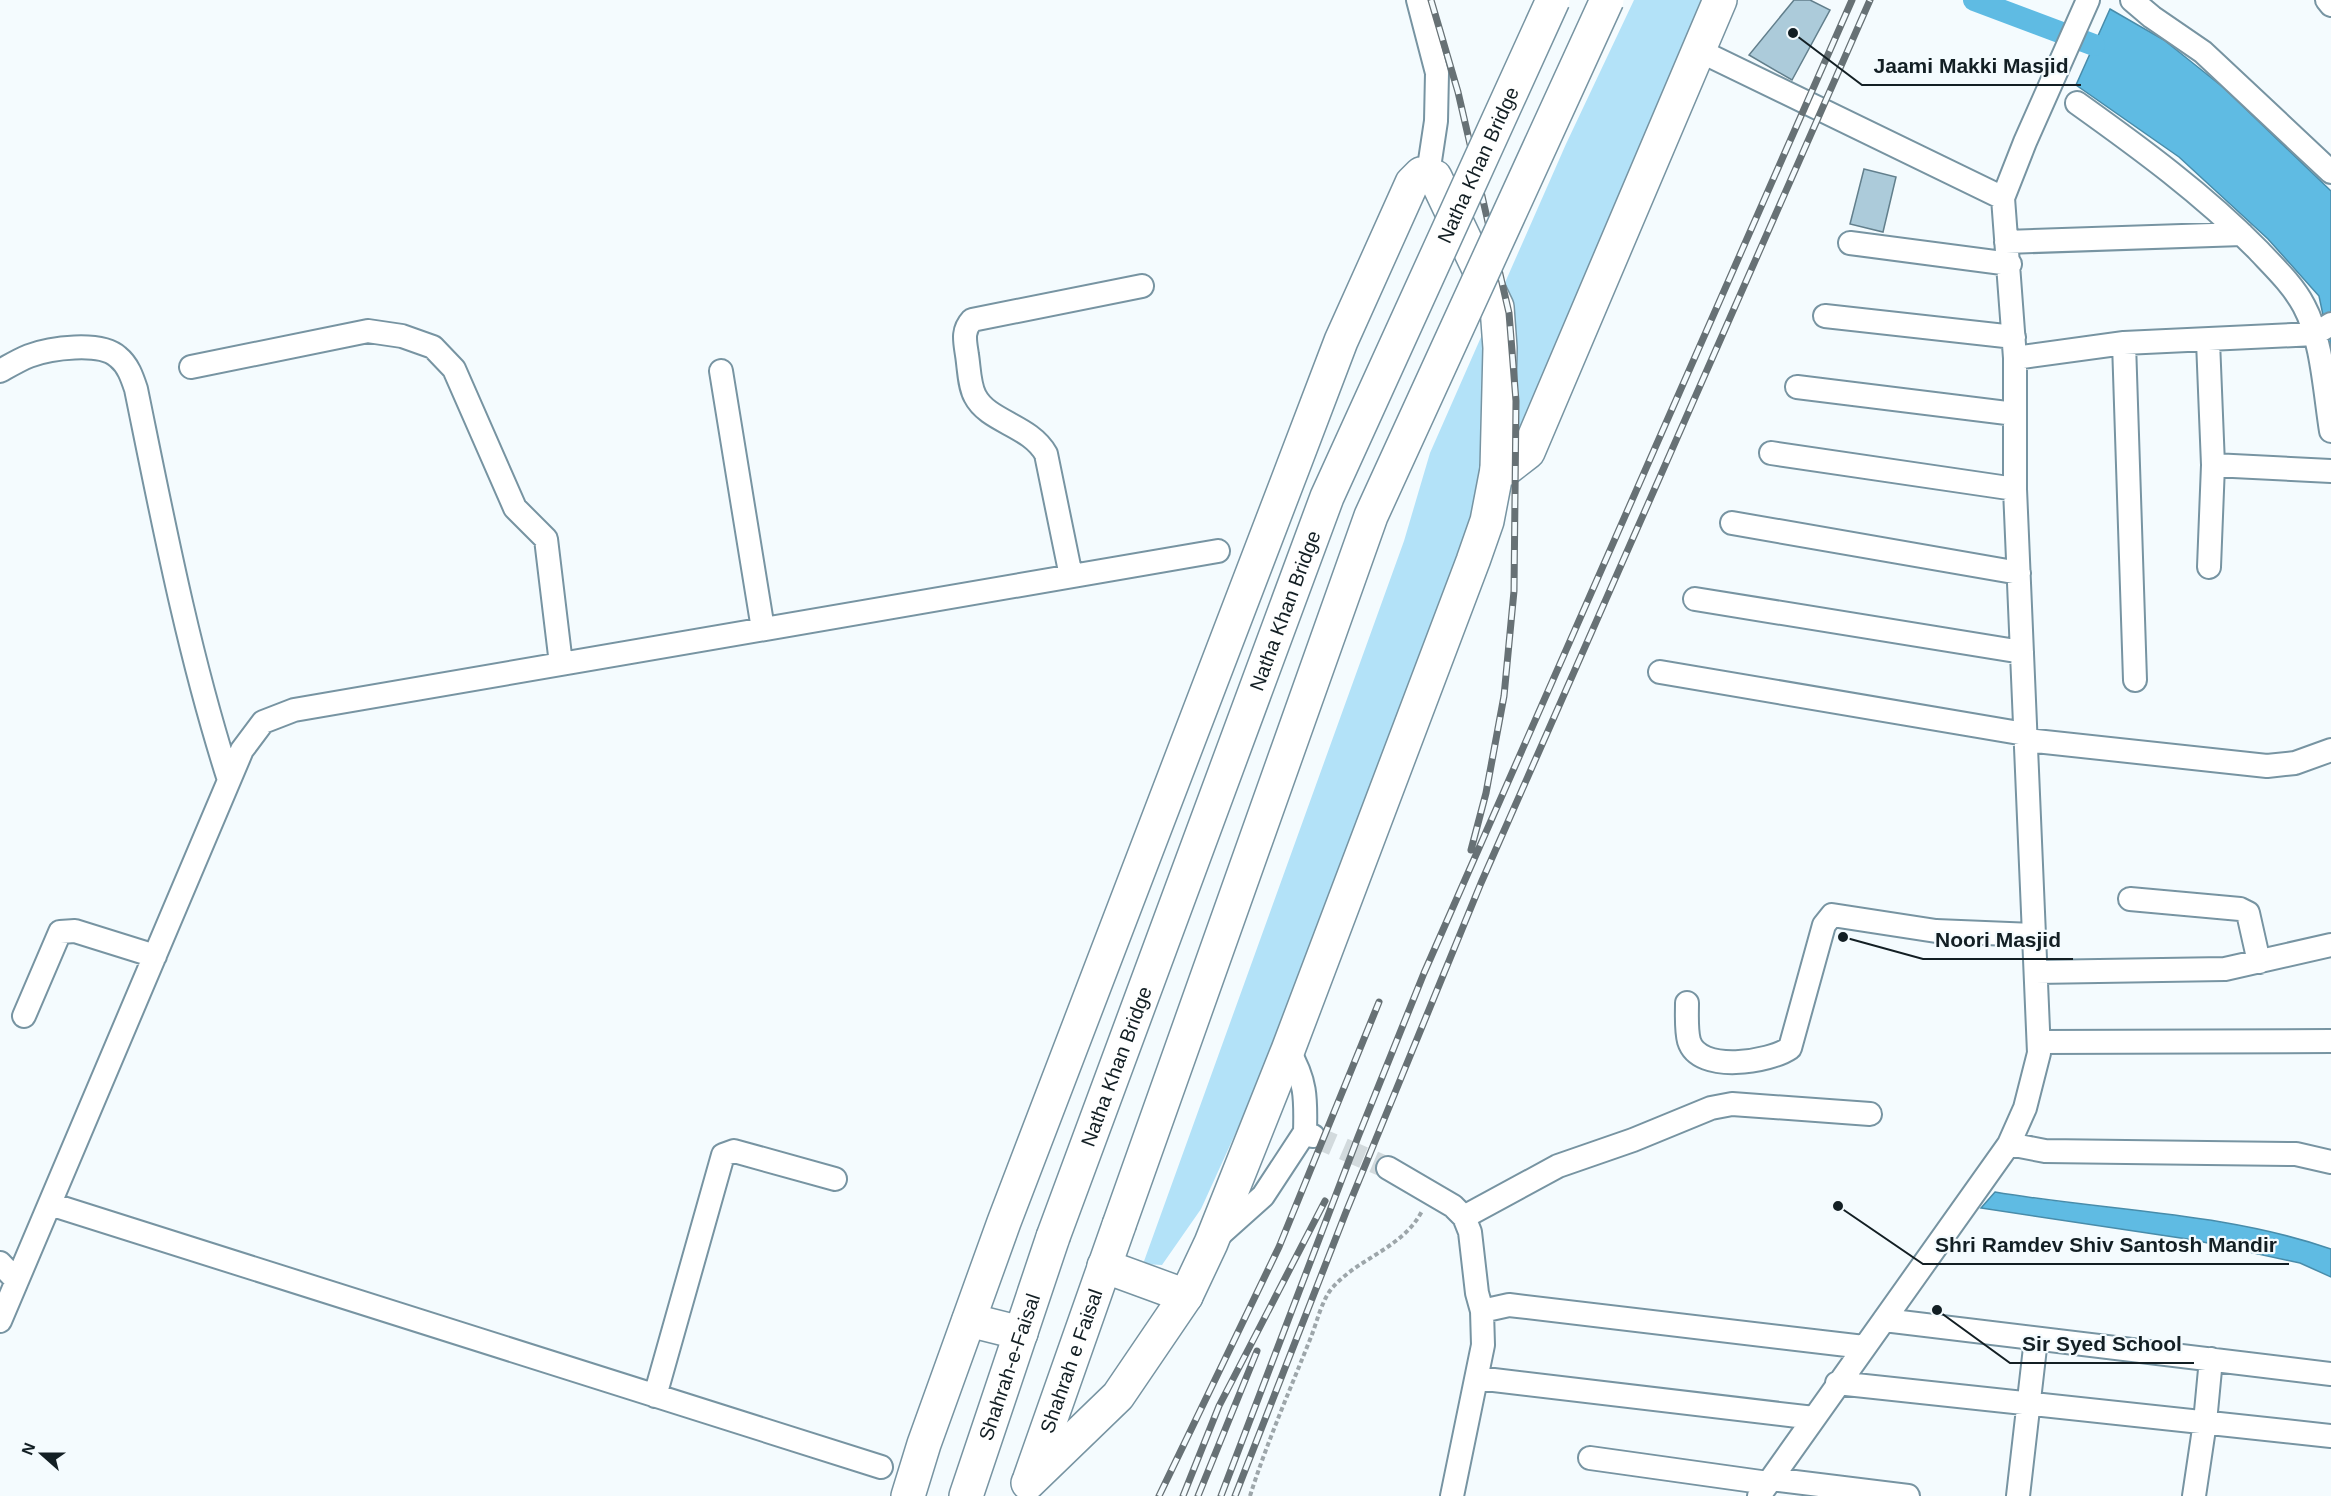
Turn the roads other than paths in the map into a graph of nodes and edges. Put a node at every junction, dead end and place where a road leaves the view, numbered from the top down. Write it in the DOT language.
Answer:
graph roads {
  1 [pos="1418,0"];
  2 [pos="1553,0"];
  3 [pos="1607,0"];
  4 [pos="1720,0"];
  5 [pos="2088,0"];
  6 [pos="2132,0"];
  7 [pos="2327,0"];
  8 [pos="2331,5"];
  9 [pos="1698,50"];
  10 [pos="2077,103"];
  11 [pos="2331,172"];
  12 [pos="1428,174"];
  13 [pos="2003,198"];
  14 [pos="2242,234"];
  15 [pos="2006,242"];
  16 [pos="1850,243"];
  17 [pos="2010,264"];
  18 [pos="1142,286"];
  19 [pos="1825,316"];
  20 [pos="2320,330"];
  21 [pos="2208,340"];
  22 [pos="2124,343"];
  23 [pos="2014,347"];
  24 [pos="191,367"];
  25 [pos="0,371"];
  26 [pos="721,371"];
  27 [pos="1797,387"];
  28 [pos="2015,414"];
  29 [pos="2331,431"];
  30 [pos="1771,453"];
  31 [pos="2213,465"];
  32 [pos="1497,469"];
  33 [pos="2331,471"];
  34 [pos="2015,489"];
  35 [pos="1732,522"];
  36 [pos="1218,551"];
  37 [pos="2209,567"];
  38 [pos="2019,573"];
  39 [pos="1071,576"];
  40 [pos="1695,599"];
  41 [pos="763,629"];
  42 [pos="2022,652"];
  43 [pos="561,664"];
  44 [pos="1660,672"];
  45 [pos="2135,680"];
  46 [pos="2026,737"];
  47 [pos="2331,750"];
  48 [pos="229,780"];
  49 [pos="2130,899"];
  50 [pos="2034,935"];
  51 [pos="2331,945"];
  52 [pos="155,956"];
  53 [pos="2259,962"];
  54 [pos="2036,972"];
  55 [pos="1686,1004"];
  56 [pos="24,1016"];
  57 [pos="2331,1041"];
  58 [pos="2039,1042"];
  59 [pos="1288,1050"];
  60 [pos="1870,1114"];
  61 [pos="2009,1144"];
  62 [pos="2331,1162"];
  63 [pos="1388,1168"];
  64 [pos="835,1179"];
  65 [pos="50,1204"];
  66 [pos="1464,1217"];
  67 [pos="1053,1237"];
  68 [pos="1211,1243"];
  69 [pos="0,1263"];
  70 [pos="1104,1266"];
  71 [pos="17,1281"];
  72 [pos="1186,1296"];
  73 [pos="1482,1311"];
  74 [pos="0,1320"];
  75 [pos="969,1320"];
  76 [pos="1884,1320"];
  77 [pos="1021,1333"];
  78 [pos="2036,1339"];
  79 [pos="1864,1347"];
  80 [pos="2211,1359"];
  81 [pos="2331,1374"];
  82 [pos="1477,1378"];
  83 [pos="1838,1383"];
  84 [pos="655,1396"];
  85 [pos="2028,1405"];
  86 [pos="1814,1418"];
  87 [pos="2205,1422"];
  88 [pos="2331,1436"];
  89 [pos="1590,1458"];
  90 [pos="881,1467"];
  91 [pos="1766,1486"];
  92 [pos="1026,1490"];
  93 [pos="908,1496"];
  94 [pos="966,1496"];
  95 [pos="1452,1496"];
  96 [pos="1908,1496"];
  97 [pos="2018,1496"];
  98 [pos="2194,1496"];
  1 -- 12 [label="street"];
  2 -- 67 [label="highway, Natha Khan Bridge, bridge"];
  3 -- 70 [label="highway, Shahrah e Faisal, bridge"];
  4 -- 9 [label="highway"];
  5 -- 13 [label="street"];
  6 -- 11 [label="street"];
  7 -- 8 [label="street"];
  9 -- 13 [label="street"];
  9 -- 32 [label="highway"];
  10 -- 14 [label="street"];
  12 -- 32 [label="highway"];
  12 -- 75 [label="highway"];
  13 -- 15 [label="street"];
  14 -- 15 [label="street"];
  14 -- 20 [label="street"];
  15 -- 17 [label="street"];
  16 -- 17 [label="street"];
  17 -- 23 [label="street"];
  18 -- 39 [label="street"];
  19 -- 23 [label="street"];
  20 -- 21 [label="street"];
  20 -- 29 [label="street"];
  21 -- 22 [label="street"];
  21 -- 31 [label="street"];
  22 -- 23 [label="street"];
  22 -- 45 [label="street"];
  23 -- 28 [label="street"];
  24 -- 43 [label="street"];
  25 -- 48 [label="street"];
  26 -- 41 [label="street"];
  27 -- 28 [label="street"];
  28 -- 34 [label="street"];
  30 -- 34 [label="street"];
  31 -- 33 [label="street"];
  31 -- 37 [label="street"];
  32 -- 59 [label="highway"];
  34 -- 38 [label="street"];
  35 -- 38 [label="street"];
  36 -- 39 [label="street"];
  38 -- 42 [label="street"];
  39 -- 41 [label="street"];
  40 -- 42 [label="street"];
  41 -- 43 [label="street"];
  42 -- 46 [label="street"];
  43 -- 48 [label="street"];
  44 -- 46 [label="street"];
  46 -- 47 [label="street"];
  46 -- 50 [label="street"];
  48 -- 52 [label="street"];
  49 -- 53 [label="street"];
  50 -- 54 [label="street"];
  50 -- 55 [label="street"];
  51 -- 53 [label="street"];
  52 -- 56 [label="street"];
  52 -- 65 [label="street"];
  53 -- 54 [label="street"];
  54 -- 58 [label="street"];
  57 -- 58 [label="street"];
  58 -- 61 [label="street"];
  59 -- 68 [label="highway"];
  59 -- 68 [label="street"];
  60 -- 66 [label="street"];
  61 -- 62 [label="street"];
  61 -- 76 [label="street"];
  63 -- 66 [label="street"];
  64 -- 84 [label="street"];
  65 -- 71 [label="street"];
  65 -- 84 [label="street"];
  66 -- 73 [label="street"];
  67 -- 77 [label="highway, Shahrah-e-Faisal"];
  68 -- 72 [label="highway"];
  69 -- 71 [label="street"];
  70 -- 72 [label="highway"];
  70 -- 92 [label="highway, Shahrah e Faisal"];
  71 -- 74 [label="street"];
  72 -- 92 [label="highway"];
  73 -- 79 [label="street"];
  73 -- 82 [label="street"];
  75 -- 77 [label="highway"];
  75 -- 93 [label="highway"];
  76 -- 78 [label="street"];
  76 -- 79 [label="street"];
  77 -- 94 [label="highway, Shahrah-e-Faisal"];
  78 -- 80 [label="street"];
  78 -- 85 [label="street"];
  79 -- 83 [label="street"];
  80 -- 81 [label="street"];
  80 -- 87 [label="street"];
  82 -- 86 [label="street"];
  82 -- 95 [label="street"];
  83 -- 85 [label="street"];
  83 -- 86 [label="street"];
  84 -- 90 [label="street"];
  85 -- 87 [label="street"];
  85 -- 97 [label="street"];
  86 -- 91 [label="street"];
  87 -- 88 [label="street"];
  87 -- 98 [label="street"];
  89 -- 91 [label="street"];
  91 -- 96 [label="street"];
}
